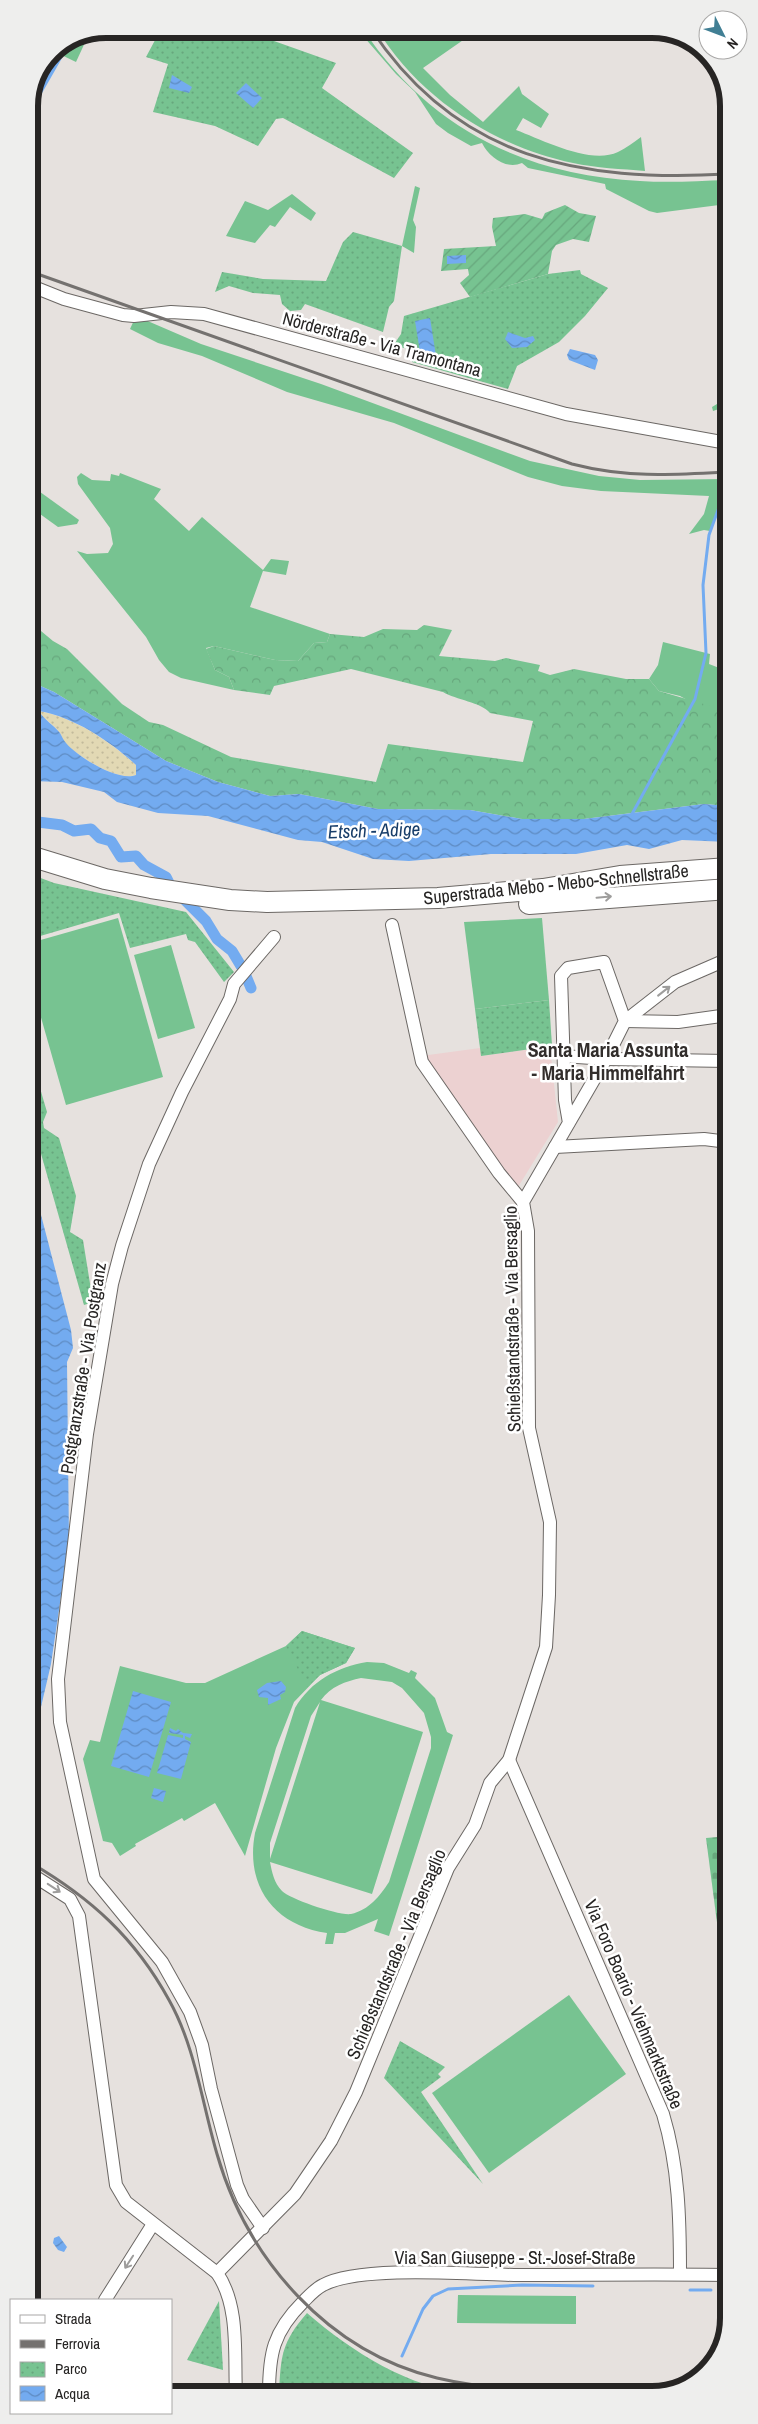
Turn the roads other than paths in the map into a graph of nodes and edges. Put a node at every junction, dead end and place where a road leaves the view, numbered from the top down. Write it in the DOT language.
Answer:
graph roads {
  1 [pos="38,288"];
  2 [pos="720,441"];
  3 [pos="38,858"];
  4 [pos="720,869"];
  5 [pos="38,870"];
  6 [pos="720,890"];
  7 [pos="267,908"];
  8 [pos="392,925"];
  9 [pos="274,937"];
  10 [pos="720,962"];
  11 [pos="720,1016"];
  12 [pos="625,1020"];
  13 [pos="563,1056"];
  14 [pos="606,1059"];
  15 [pos="720,1061"];
  16 [pos="569,1123"];
  17 [pos="720,1141"];
  18 [pos="555,1147"];
  19 [pos="523,1202"];
  20 [pos="509,1760"];
  21 [pos="38,1878"];
  22 [pos="153,2224"];
  23 [pos="263,2228"];
  24 [pos="217,2273"];
  25 [pos="680,2274"];
  26 [pos="720,2275"];
  27 [pos="106,2299"];
  28 [pos="236,2386"];
  29 [pos="269,2386"];
  1 -- 2 [label="street, Nörderstraße - Via Tramontana"];
  3 -- 7 [label="highway, Superstrada Mebo - Mebo-Schnellstraße"];
  4 -- 7 [label="highway, Superstrada Mebo - Mebo-Schnellstraße"];
  5 -- 7 [label="highway, Superstrada Mebo - Mebo-Schnellstraße"];
  7 -- 6 [label="highway, Superstrada Mebo - Mebo-Schnellstraße, one-way"];
  8 -- 19 [label="street"];
  9 -- 23 [label="street, Postgranzstraße - Via Postgranz"];
  12 -- 10 [label="street, one-way"];
  11 -- 12 [label="street"];
  12 -- 13 [label="street"];
  12 -- 14 [label="street, Schießstandstraße - Via Bersaglio"];
  13 -- 14 [label="street"];
  13 -- 16 [label="street"];
  14 -- 15 [label="street"];
  14 -- 16 [label="street, Schießstandstraße - Via Bersaglio"];
  16 -- 18 [label="street, Schießstandstraße - Via Bersaglio"];
  17 -- 18 [label="street"];
  18 -- 19 [label="street, Schießstandstraße - Via Bersaglio"];
  19 -- 20 [label="street, Schießstandstraße - Via Bersaglio"];
  20 -- 23 [label="street, Schießstandstraße - Via Bersaglio"];
  20 -- 25 [label="street, Via Foro Boario - Viehmarktstraße"];
  21 -- 22 [label="street, one-way"];
  22 -- 24 [label="street"];
  22 -- 27 [label="street, one-way"];
  23 -- 24 [label="street, Schießstandstraße - Via Bersaglio"];
  24 -- 28 [label="street"];
  25 -- 26 [label="street, Via San Giuseppe - St.-Josef-Straße"];
  25 -- 29 [label="street, Via San Giuseppe - St.-Josef-Straße"];
}
